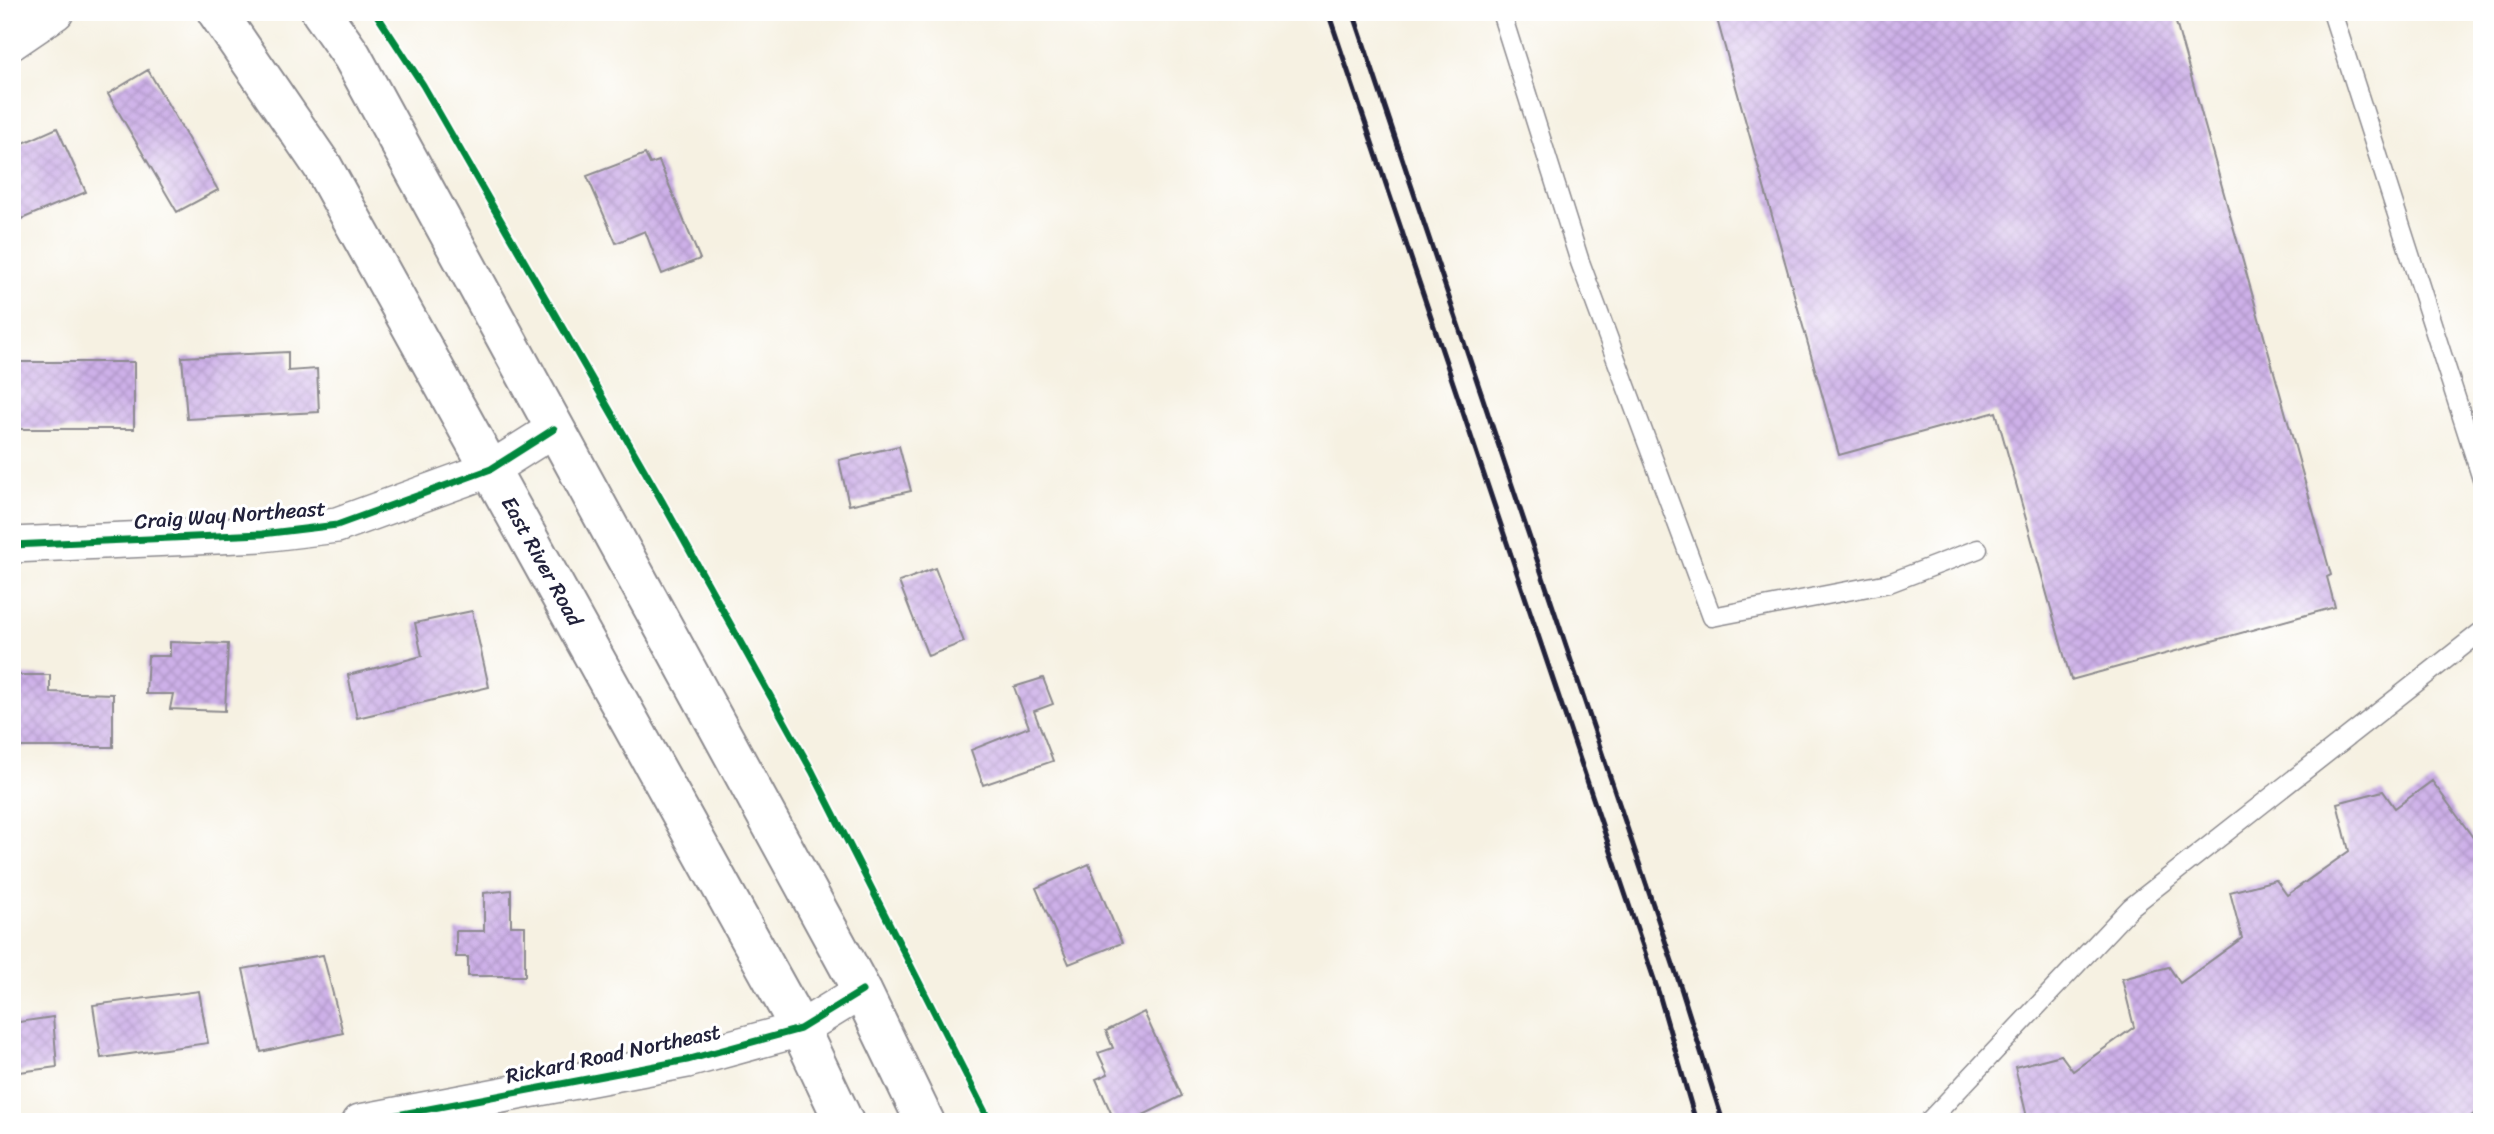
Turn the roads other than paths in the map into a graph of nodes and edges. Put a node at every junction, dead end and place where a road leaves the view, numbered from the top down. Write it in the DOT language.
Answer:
graph roads {
  1 [pos="56,12"];
  2 [pos="218,12"];
  3 [pos="320,12"];
  4 [pos="1501,12"];
  5 [pos="2332,12"];
  6 [pos="12,42"];
  7 [pos="554,429"];
  8 [pos="491,469"];
  9 [pos="2482,479"];
  10 [pos="12,545"];
  11 [pos="1978,549"];
  12 [pos="2482,631"];
  13 [pos="862,991"];
  14 [pos="800,1029"];
  15 [pos="360,1122"];
  16 [pos="844,1122"];
  17 [pos="925,1122"];
  18 [pos="1928,1122"];
  1 -- 6 [label="street"];
  2 -- 8 [label="main road, East River Road"];
  3 -- 7 [label="main road"];
  4 -- 11 [label="lane"];
  5 -- 9 [label="lane"];
  7 -- 8 [label="street, Craig Way Northeast"];
  7 -- 13 [label="main road"];
  8 -- 10 [label="street, Craig Way Northeast"];
  8 -- 14 [label="main road, East River Road"];
  12 -- 18 [label="lane"];
  13 -- 14 [label="street, Rickard Road Northeast"];
  13 -- 17 [label="main road"];
  14 -- 15 [label="street, Rickard Road Northeast"];
  14 -- 16 [label="main road, East River Road"];
}
